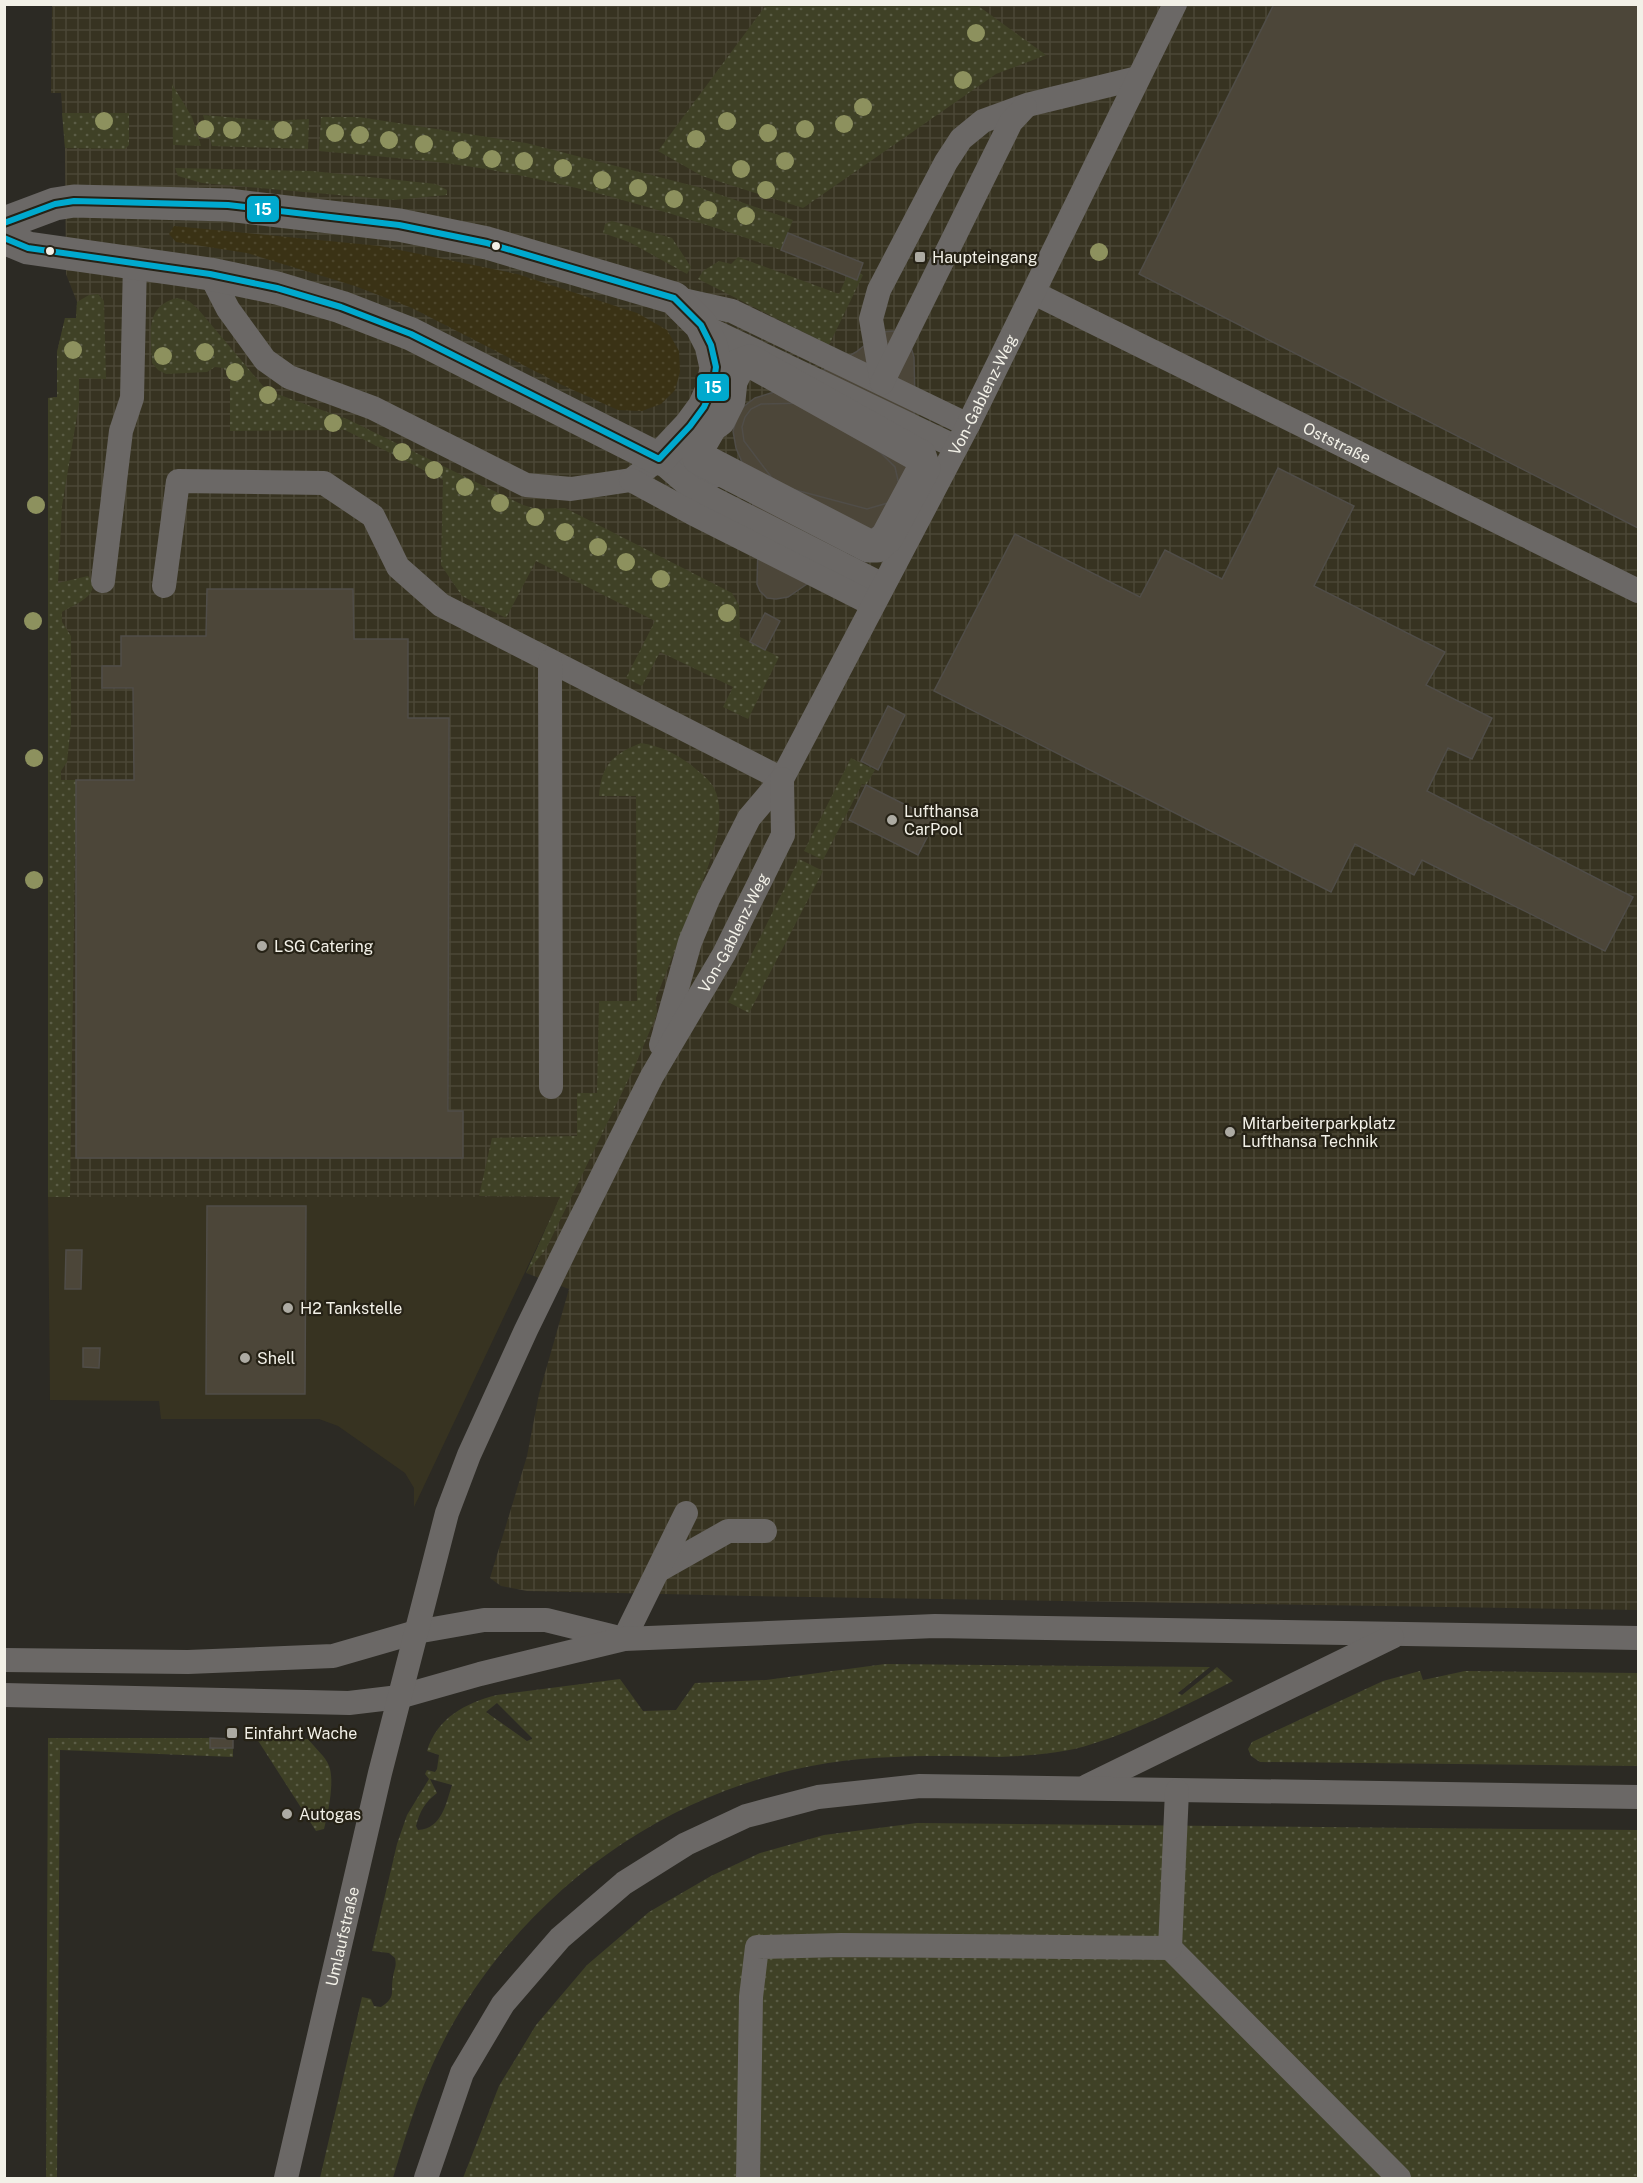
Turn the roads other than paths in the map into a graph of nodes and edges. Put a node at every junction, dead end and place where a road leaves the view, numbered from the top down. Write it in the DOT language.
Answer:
graph roads {
  1 [pos="1175,4"];
  2 [pos="1138,78"];
  3 [pos="1027,105"];
  4 [pos="4,223"];
  5 [pos="4,238"];
  6 [pos="135,262"];
  7 [pos="210,274"];
  8 [pos="1034,293"];
  9 [pos="674,298"];
  10 [pos="701,325"];
  11 [pos="882,383"];
  12 [pos="968,425"];
  13 [pos="956,447"];
  14 [pos="659,459"];
  15 [pos="924,468"];
  16 [pos="631,480"];
  17 [pos="681,508"];
  18 [pos="103,581"];
  19 [pos="164,585"];
  20 [pos="883,585"];
  21 [pos="1638,591"];
  22 [pos="550,661"];
  23 [pos="782,779"];
  24 [pos="652,1076"];
  25 [pos="551,1087"];
  26 [pos="686,1513"];
  27 [pos="765,1532"];
  28 [pos="659,1569"];
  29 [pos="416,1632"];
  30 [pos="1397,1634"];
  31 [pos="1638,1638"];
  32 [pos="624,1639"];
  33 [pos="4,1660"];
  34 [pos="4,1695"];
  35 [pos="399,1697"];
  36 [pos="1082,1788"];
  37 [pos="1178,1791"];
  38 [pos="1638,1797"];
  39 [pos="1170,1948"];
  40 [pos="286,2178"];
  41 [pos="426,2178"];
  42 [pos="748,2178"];
  43 [pos="1399,2178"];
  1 -- 2 [label="lane, Von-Gablenz-Weg"];
  2 -- 3 [label="lane"];
  2 -- 8 [label="lane, Von-Gablenz-Weg"];
  3 -- 11 [label="lane"];
  3 -- 11 [label="lane"];
  4 -- 9 [label="street"];
  5 -- 6 [label="street"];
  6 -- 7 [label="street"];
  6 -- 18 [label="lane"];
  7 -- 14 [label="street"];
  7 -- 16 [label="lane"];
  8 -- 12 [label="lane, Von-Gablenz-Weg"];
  8 -- 21 [label="lane, Oststraße"];
  9 -- 10 [label="street"];
  9 -- 11 [label="lane"];
  10 -- 13 [label="lane"];
  10 -- 14 [label="street"];
  11 -- 12 [label="lane"];
  12 -- 13 [label="lane, Von-Gablenz-Weg"];
  13 -- 20 [label="lane, Von-Gablenz-Weg"];
  14 -- 16 [label="lane"];
  14 -- 17 [label="lane"];
  14 -- 20 [label="lane"];
  15 -- 15 [label="street"];
  16 -- 17 [label="lane"];
  17 -- 20 [label="lane"];
  19 -- 22 [label="lane"];
  20 -- 23 [label="lane, Von-Gablenz-Weg"];
  22 -- 23 [label="lane"];
  22 -- 25 [label="lane"];
  23 -- 24 [label="lane, Von-Gablenz-Weg"];
  23 -- 24 [label="lane, Von-Gablenz-Weg"];
  24 -- 29 [label="lane, Von-Gablenz-Weg"];
  26 -- 28 [label="lane"];
  27 -- 28 [label="lane"];
  28 -- 32 [label="lane"];
  29 -- 32 [label="lane"];
  29 -- 33 [label="lane"];
  29 -- 35 [label="lane, Umlaufstraße"];
  30 -- 31 [label="lane"];
  30 -- 32 [label="lane"];
  30 -- 36 [label="lane"];
  32 -- 35 [label="lane"];
  34 -- 35 [label="lane"];
  35 -- 40 [label="lane, Umlaufstraße"];
  36 -- 37 [label="lane"];
  36 -- 41 [label="lane"];
  37 -- 38 [label="lane"];
  37 -- 39 [label="lane"];
  39 -- 42 [label="lane"];
  39 -- 43 [label="lane"];
}
